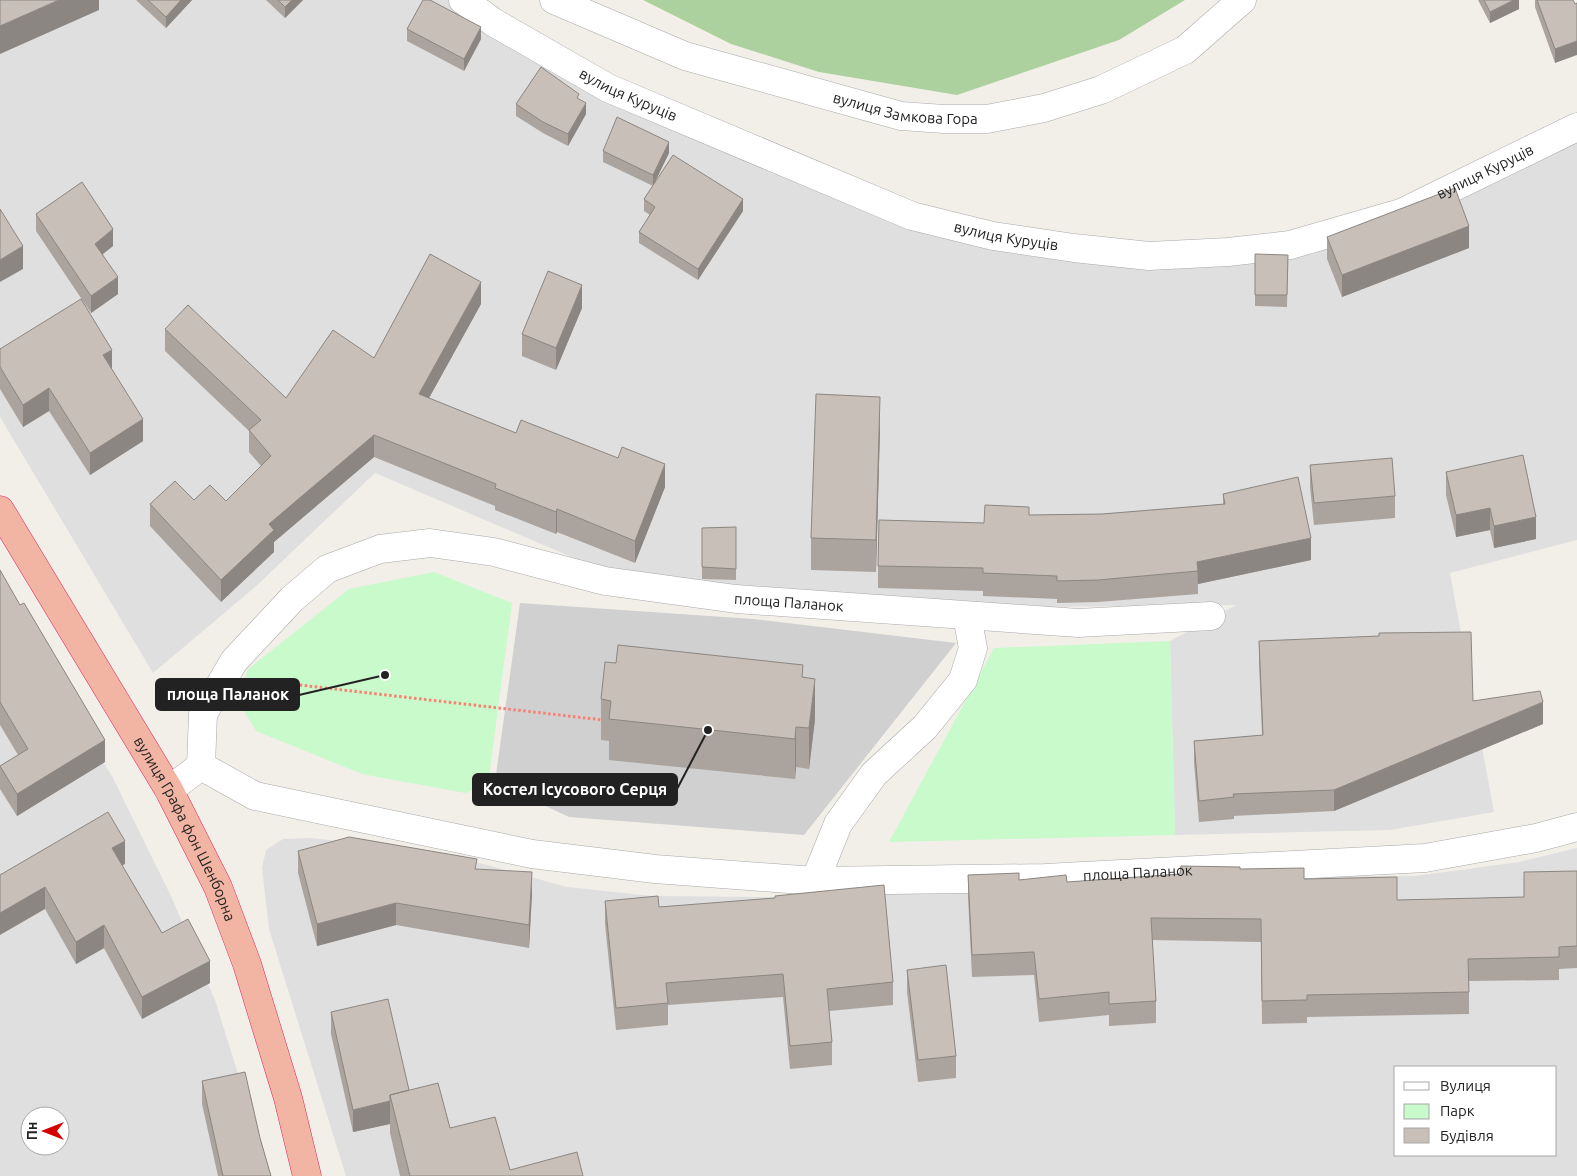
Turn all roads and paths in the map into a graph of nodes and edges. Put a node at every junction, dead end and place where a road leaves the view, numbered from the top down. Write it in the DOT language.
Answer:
graph roads {
  1 [pos="463,0"];
  2 [pos="554,0"];
  3 [pos="1242,0"];
  4 [pos="1577,127"];
  5 [pos="0,510"];
  6 [pos="967,616"];
  7 [pos="1211,616"];
  8 [pos="225,676"];
  9 [pos="603,720"];
  10 [pos="201,766"];
  11 [pos="169,790"];
  12 [pos="1577,827"];
  13 [pos="815,881"];
  14 [pos="307,1176"];
  1 -- 4 [label="street, вулиця Куруців"];
  2 -- 3 [label="street, вулиця Замкова Гора"];
  5 -- 11 [label="highway, вулиця Графа фон Шенборна"];
  6 -- 7 [label="street, площа Паланок"];
  6 -- 8 [label="street, площа Паланок"];
  6 -- 13 [label="street"];
  8 -- 9 [label="path"];
  8 -- 10 [label="street, площа Паланок"];
  10 -- 11 [label="street"];
  10 -- 13 [label="street, площа Паланок"];
  11 -- 14 [label="highway, вулиця Графа фон Шенборна"];
  12 -- 13 [label="street, площа Паланок"];
}
